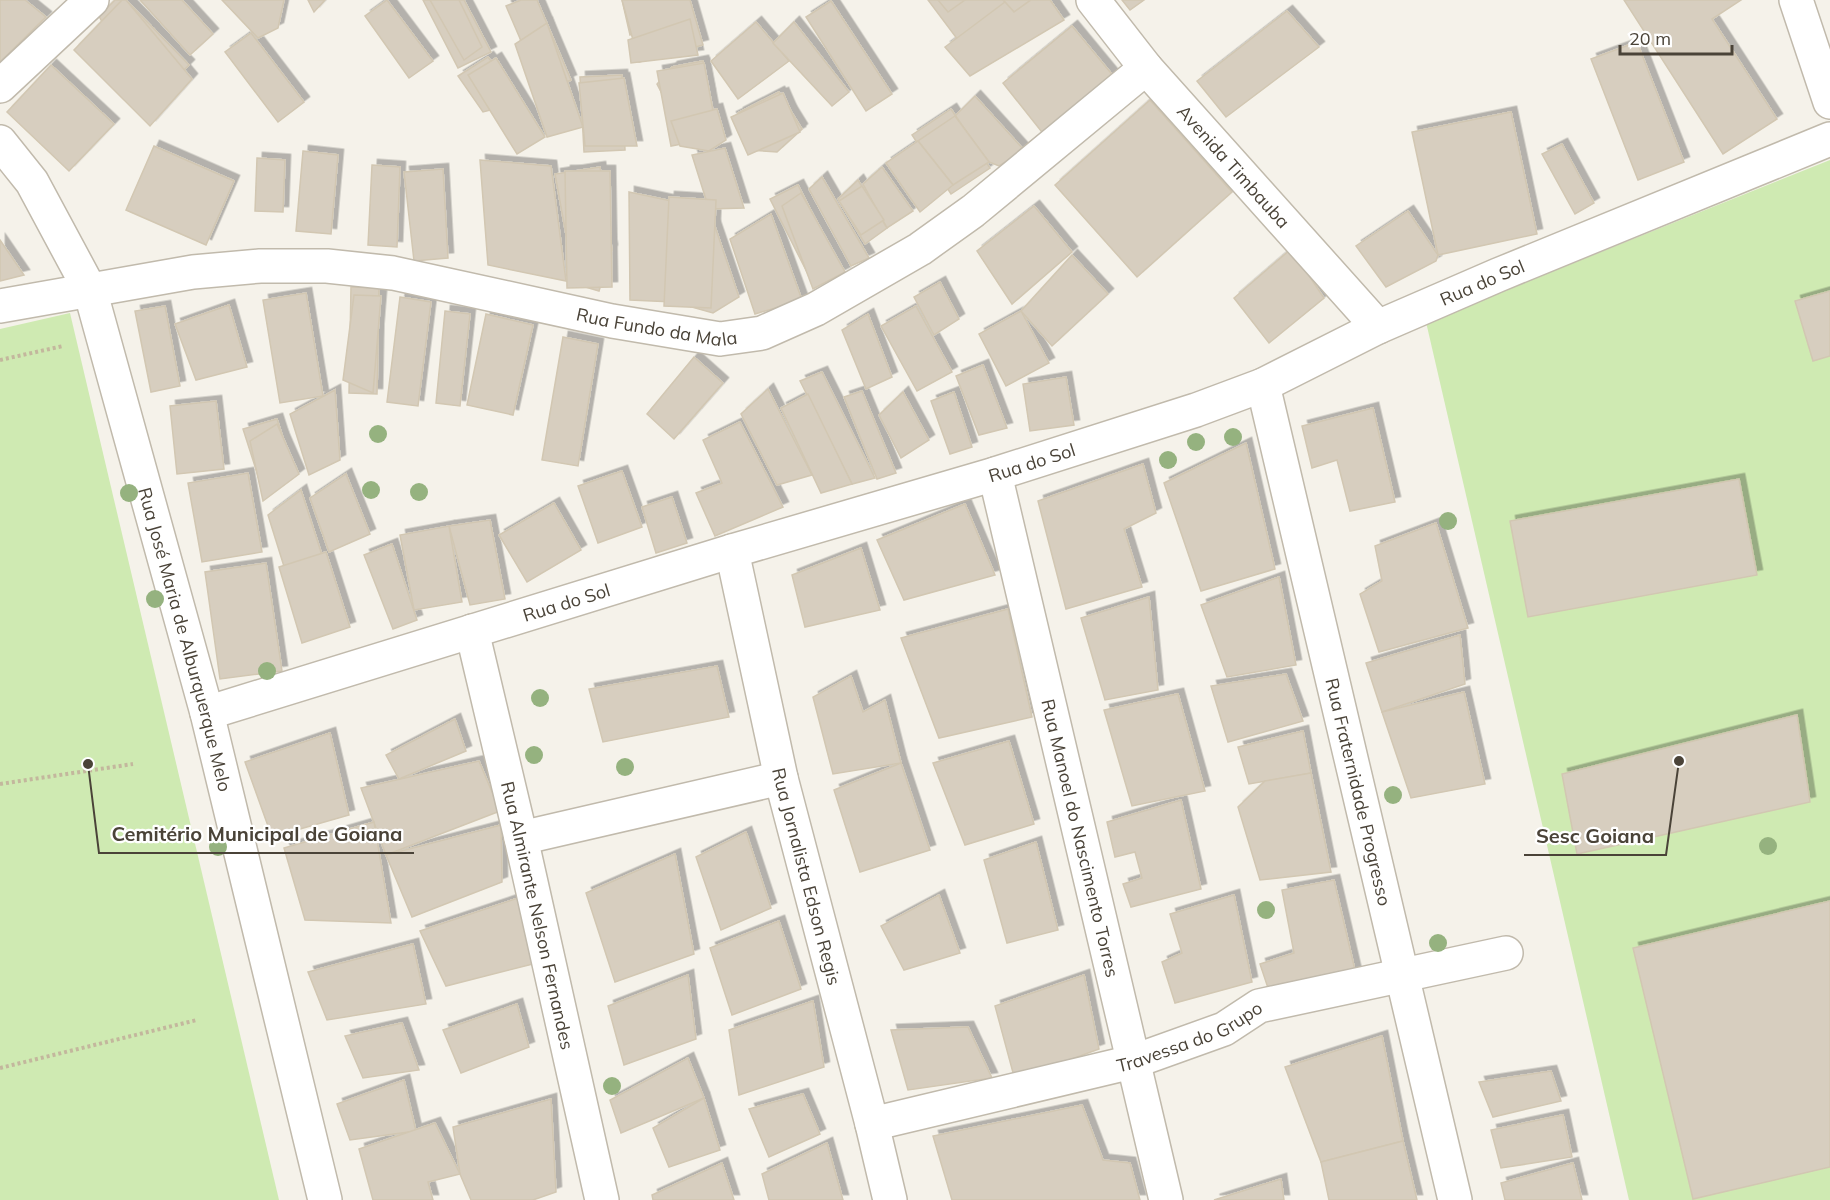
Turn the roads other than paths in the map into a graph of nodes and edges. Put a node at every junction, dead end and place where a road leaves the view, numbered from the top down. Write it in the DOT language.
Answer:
graph roads {
  1 [pos="92,0"];
  2 [pos="1093,0"];
  3 [pos="1796,0"];
  4 [pos="1146,68"];
  5 [pos="0,87"];
  6 [pos="1830,102"];
  7 [pos="1830,139"];
  8 [pos="0,142"];
  9 [pos="90,290"];
  10 [pos="0,306"];
  11 [pos="1378,327"];
  12 [pos="1263,385"];
  13 [pos="995,474"];
  14 [pos="732,550"];
  15 [pos="472,631"];
  16 [pos="207,713"];
  17 [pos="781,778"];
  18 [pos="521,838"];
  19 [pos="1506,953"];
  20 [pos="1403,975"];
  21 [pos="1132,1062"];
  22 [pos="872,1124"];
  23 [pos="326,1200"];
  24 [pos="602,1200"];
  25 [pos="890,1200"];
  26 [pos="1166,1200"];
  27 [pos="1455,1200"];
  1 -- 5 [label="street"];
  2 -- 4 [label="street, Avenida Timbauba"];
  3 -- 6 [label="street"];
  4 -- 9 [label="street, Rua Fundo da Mala"];
  4 -- 11 [label="street, Avenida Timbauba"];
  7 -- 11 [label="street, Rua do Sol"];
  8 -- 9 [label="street, Rua José Maria de Alburquerque Melo"];
  9 -- 10 [label="street, Rua Fundo da Mala"];
  9 -- 16 [label="street, Rua José Maria de Alburquerque Melo"];
  11 -- 12 [label="street, Rua do Sol"];
  12 -- 13 [label="street, Rua do Sol"];
  12 -- 20 [label="street, Rua Fraternidade Progresso"];
  13 -- 14 [label="street, Rua do Sol"];
  13 -- 21 [label="street, Rua Manoel do Nascimento Torres"];
  14 -- 15 [label="street, Rua do Sol"];
  14 -- 17 [label="street, Rua Jornalista Edson Regis"];
  15 -- 16 [label="street, Rua do Sol"];
  15 -- 18 [label="street, Rua Almirante Nelson Fernandes"];
  16 -- 23 [label="street, Rua José Maria de Alburquerque Melo"];
  17 -- 18 [label="street"];
  17 -- 22 [label="street, Rua Jornalista Edson Regis"];
  18 -- 24 [label="street, Rua Almirante Nelson Fernandes"];
  19 -- 20 [label="street, Travessa do Grupo"];
  20 -- 21 [label="street, Travessa do Grupo"];
  20 -- 27 [label="street, Rua Fraternidade Progresso"];
  21 -- 22 [label="street, Travessa do Grupo"];
  21 -- 26 [label="street, Rua Manoel do Nascimento Torres"];
  22 -- 25 [label="street, Rua Jornalista Edson Regis"];
}
